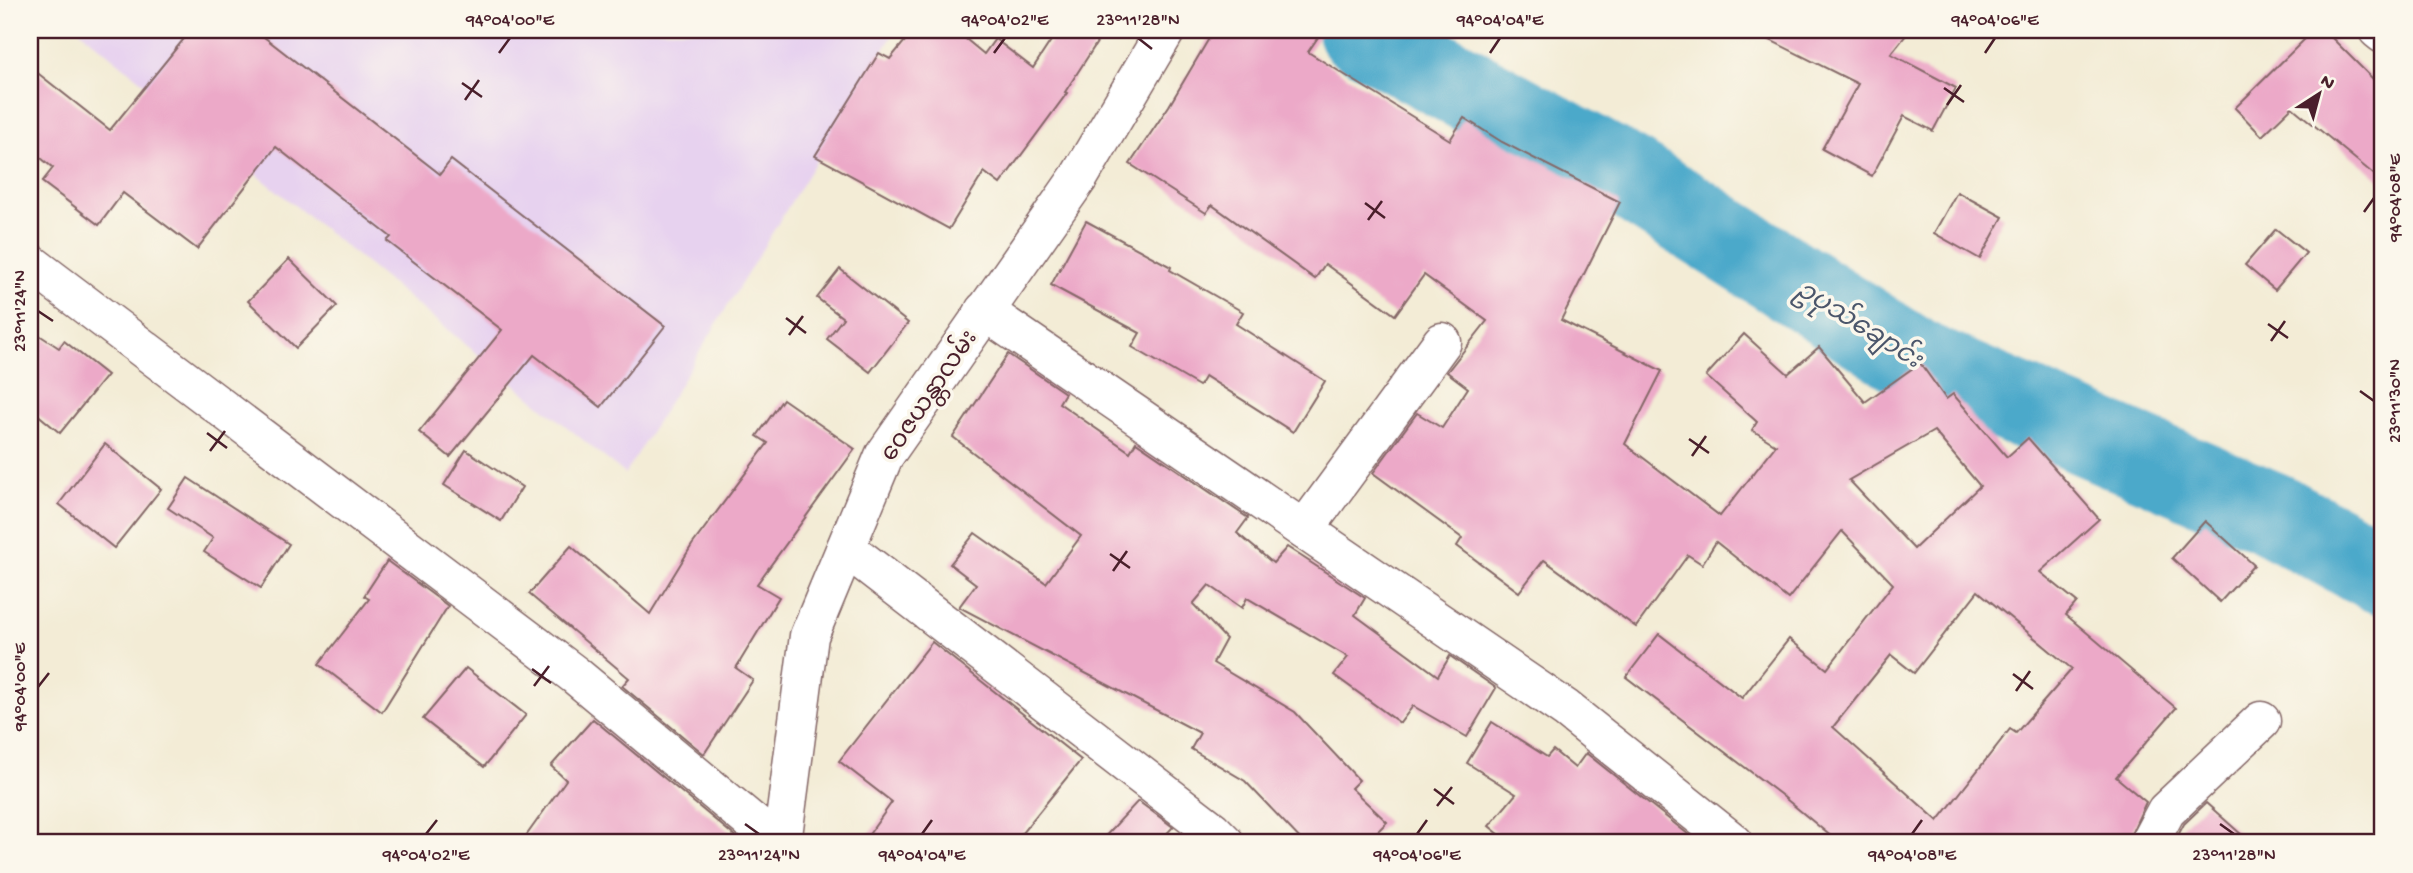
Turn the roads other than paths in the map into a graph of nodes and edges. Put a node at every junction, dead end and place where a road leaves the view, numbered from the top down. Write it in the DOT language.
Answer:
graph roads {
  1 [pos="1166,30"];
  2 [pos="2378,30"];
  3 [pos="2383,34"];
  4 [pos="30,263"];
  5 [pos="984,312"];
  6 [pos="1442,342"];
  7 [pos="1304,530"];
  8 [pos="846,548"];
  9 [pos="2261,721"];
  10 [pos="779,843"];
  11 [pos="1225,843"];
  12 [pos="1734,843"];
  13 [pos="2149,843"];
  1 -- 5 [label="street, ဝေဇယန္တာလမ်း"];
  2 -- 3 [label="street"];
  4 -- 10 [label="street"];
  5 -- 7 [label="street"];
  5 -- 8 [label="street, ဝေဇယန္တာလမ်း"];
  6 -- 7 [label="street"];
  7 -- 12 [label="street"];
  8 -- 10 [label="street, ဝေဇယန္တာလမ်း"];
  8 -- 11 [label="street"];
  9 -- 13 [label="street"];
}
